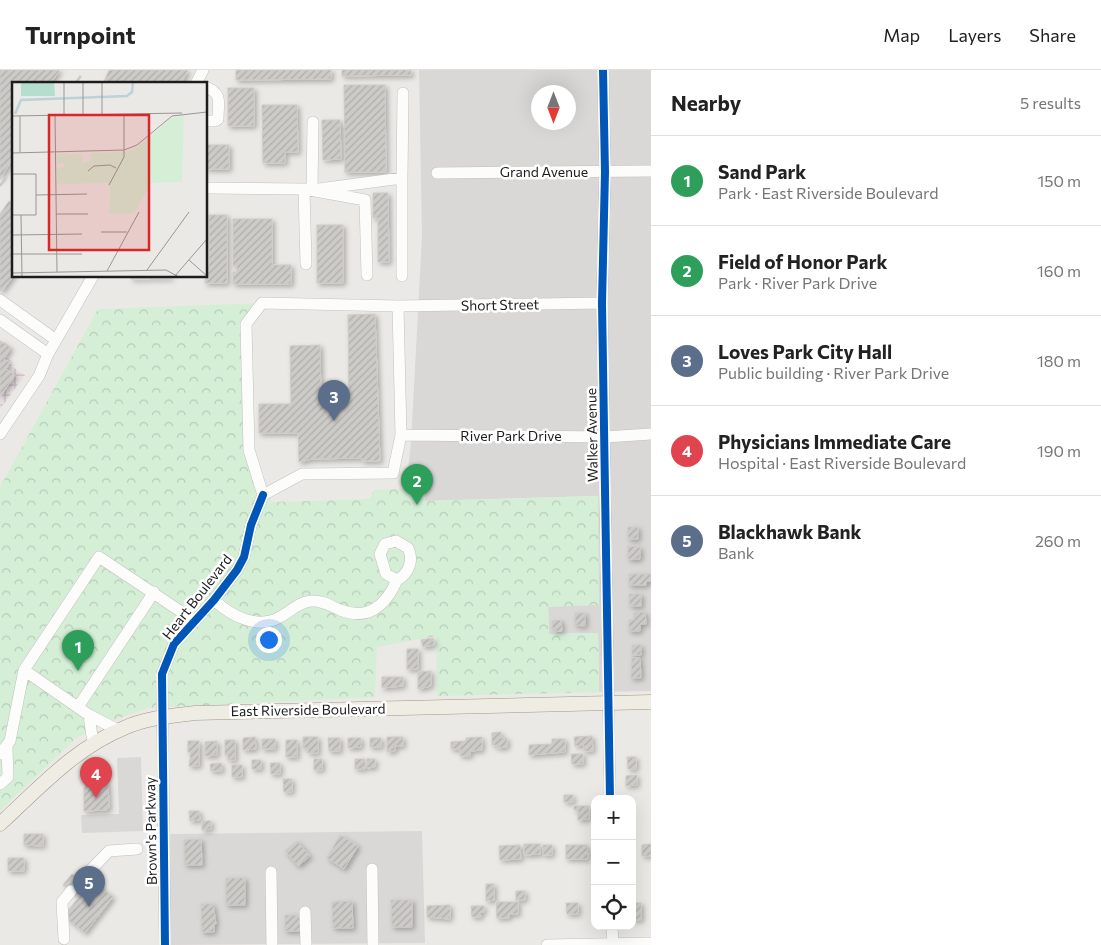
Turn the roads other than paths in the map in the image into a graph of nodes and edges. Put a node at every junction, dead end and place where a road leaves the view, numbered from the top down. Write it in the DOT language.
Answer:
graph roads {
  1 [pos="604,70"];
  2 [pos="208,88"];
  3 [pos="403,93"];
  4 [pos="208,121"];
  5 [pos="313,122"];
  6 [pos="651,171"];
  7 [pos="605,172"];
  8 [pos="437,173"];
  9 [pos="402,178"];
  10 [pos="208,188"];
  11 [pos="308,190"];
  12 [pos="306,264"];
  13 [pos="367,274"];
  14 [pos="402,276"];
  15 [pos="92,278"];
  16 [pos="0,300"];
  17 [pos="602,303"];
  18 [pos="398,306"];
  19 [pos="0,320"];
  20 [pos="56,340"];
  21 [pos="48,354"];
  22 [pos="0,434"];
  23 [pos="651,434"];
  24 [pos="401,435"];
  25 [pos="605,437"];
  26 [pos="263,495"];
  27 [pos="397,580"];
  28 [pos="154,592"];
  29 [pos="214,600"];
  30 [pos="195,621"];
  31 [pos="24,670"];
  32 [pos="651,702"];
  33 [pos="608,703"];
  34 [pos="78,707"];
  35 [pos="89,715"];
  36 [pos="161,717"];
  37 [pos="118,730"];
  38 [pos="93,744"];
  39 [pos="4,750"];
  40 [pos="0,784"];
  41 [pos="610,795"];
  42 [pos="0,824"];
  43 [pos="137,849"];
  44 [pos="372,869"];
  45 [pos="271,872"];
  46 [pos="81,880"];
  47 [pos="71,891"];
  48 [pos="305,912"];
  49 [pos="612,930"];
  50 [pos="64,939"];
  51 [pos="651,943"];
  52 [pos="612,944"];
  53 [pos="165,945"];
  54 [pos="272,945"];
  55 [pos="306,945"];
  56 [pos="373,945"];
  57 [pos="547,945"];
  58 [pos="553,945"];
  1 -- 7 [label="street, Walker Avenue"];
  2 -- 4 [label="street"];
  3 -- 9 [label="street"];
  5 -- 11 [label="street"];
  6 -- 7 [label="street, Grand Avenue"];
  7 -- 8 [label="street, Grand Avenue"];
  7 -- 17 [label="street, Walker Avenue"];
  9 -- 11 [label="street"];
  9 -- 14 [label="street"];
  10 -- 11 [label="street"];
  11 -- 12 [label="street"];
  11 -- 13 [label="street"];
  15 -- 20 [label="street"];
  16 -- 20 [label="street"];
  17 -- 18 [label="street, Short Street"];
  17 -- 25 [label="street, Walker Avenue"];
  18 -- 24 [label="street"];
  18 -- 26 [label="street"];
  19 -- 21 [label="street"];
  20 -- 21 [label="street"];
  21 -- 22 [label="street"];
  23 -- 25 [label="street, River Park Drive"];
  24 -- 25 [label="street, River Park Drive"];
  24 -- 26 [label="street"];
  25 -- 33 [label="street, Walker Avenue"];
  26 -- 29 [label="street, Heart Boulevard"];
  27 -- 29 [label="street"];
  28 -- 30 [label="street"];
  28 -- 31 [label="street"];
  28 -- 34 [label="street"];
  29 -- 30 [label="street, Heart Boulevard"];
  30 -- 36 [label="street, Heart Boulevard"];
  31 -- 34 [label="street"];
  31 -- 39 [label="street"];
  32 -- 33 [label="main road, East Riverside Boulevard"];
  33 -- 36 [label="main road, East Riverside Boulevard"];
  33 -- 41 [label="street, Walker Avenue"];
  34 -- 35 [label="street"];
  35 -- 37 [label="street"];
  35 -- 38 [label="street"];
  36 -- 37 [label="main road, East Riverside Boulevard"];
  36 -- 53 [label="street, Brown's Parkway"];
  37 -- 38 [label="main road, East Riverside Boulevard"];
  38 -- 42 [label="main road, East Riverside Boulevard"];
  39 -- 40 [label="street"];
  43 -- 46 [label="street"];
  44 -- 56 [label="street"];
  45 -- 54 [label="street"];
  47 -- 50 [label="street"];
  48 -- 55 [label="street"];
  49 -- 52 [label="street"];
  51 -- 52 [label="street"];
  52 -- 58 [label="street"];
  57 -- 58 [label="street"];
}
